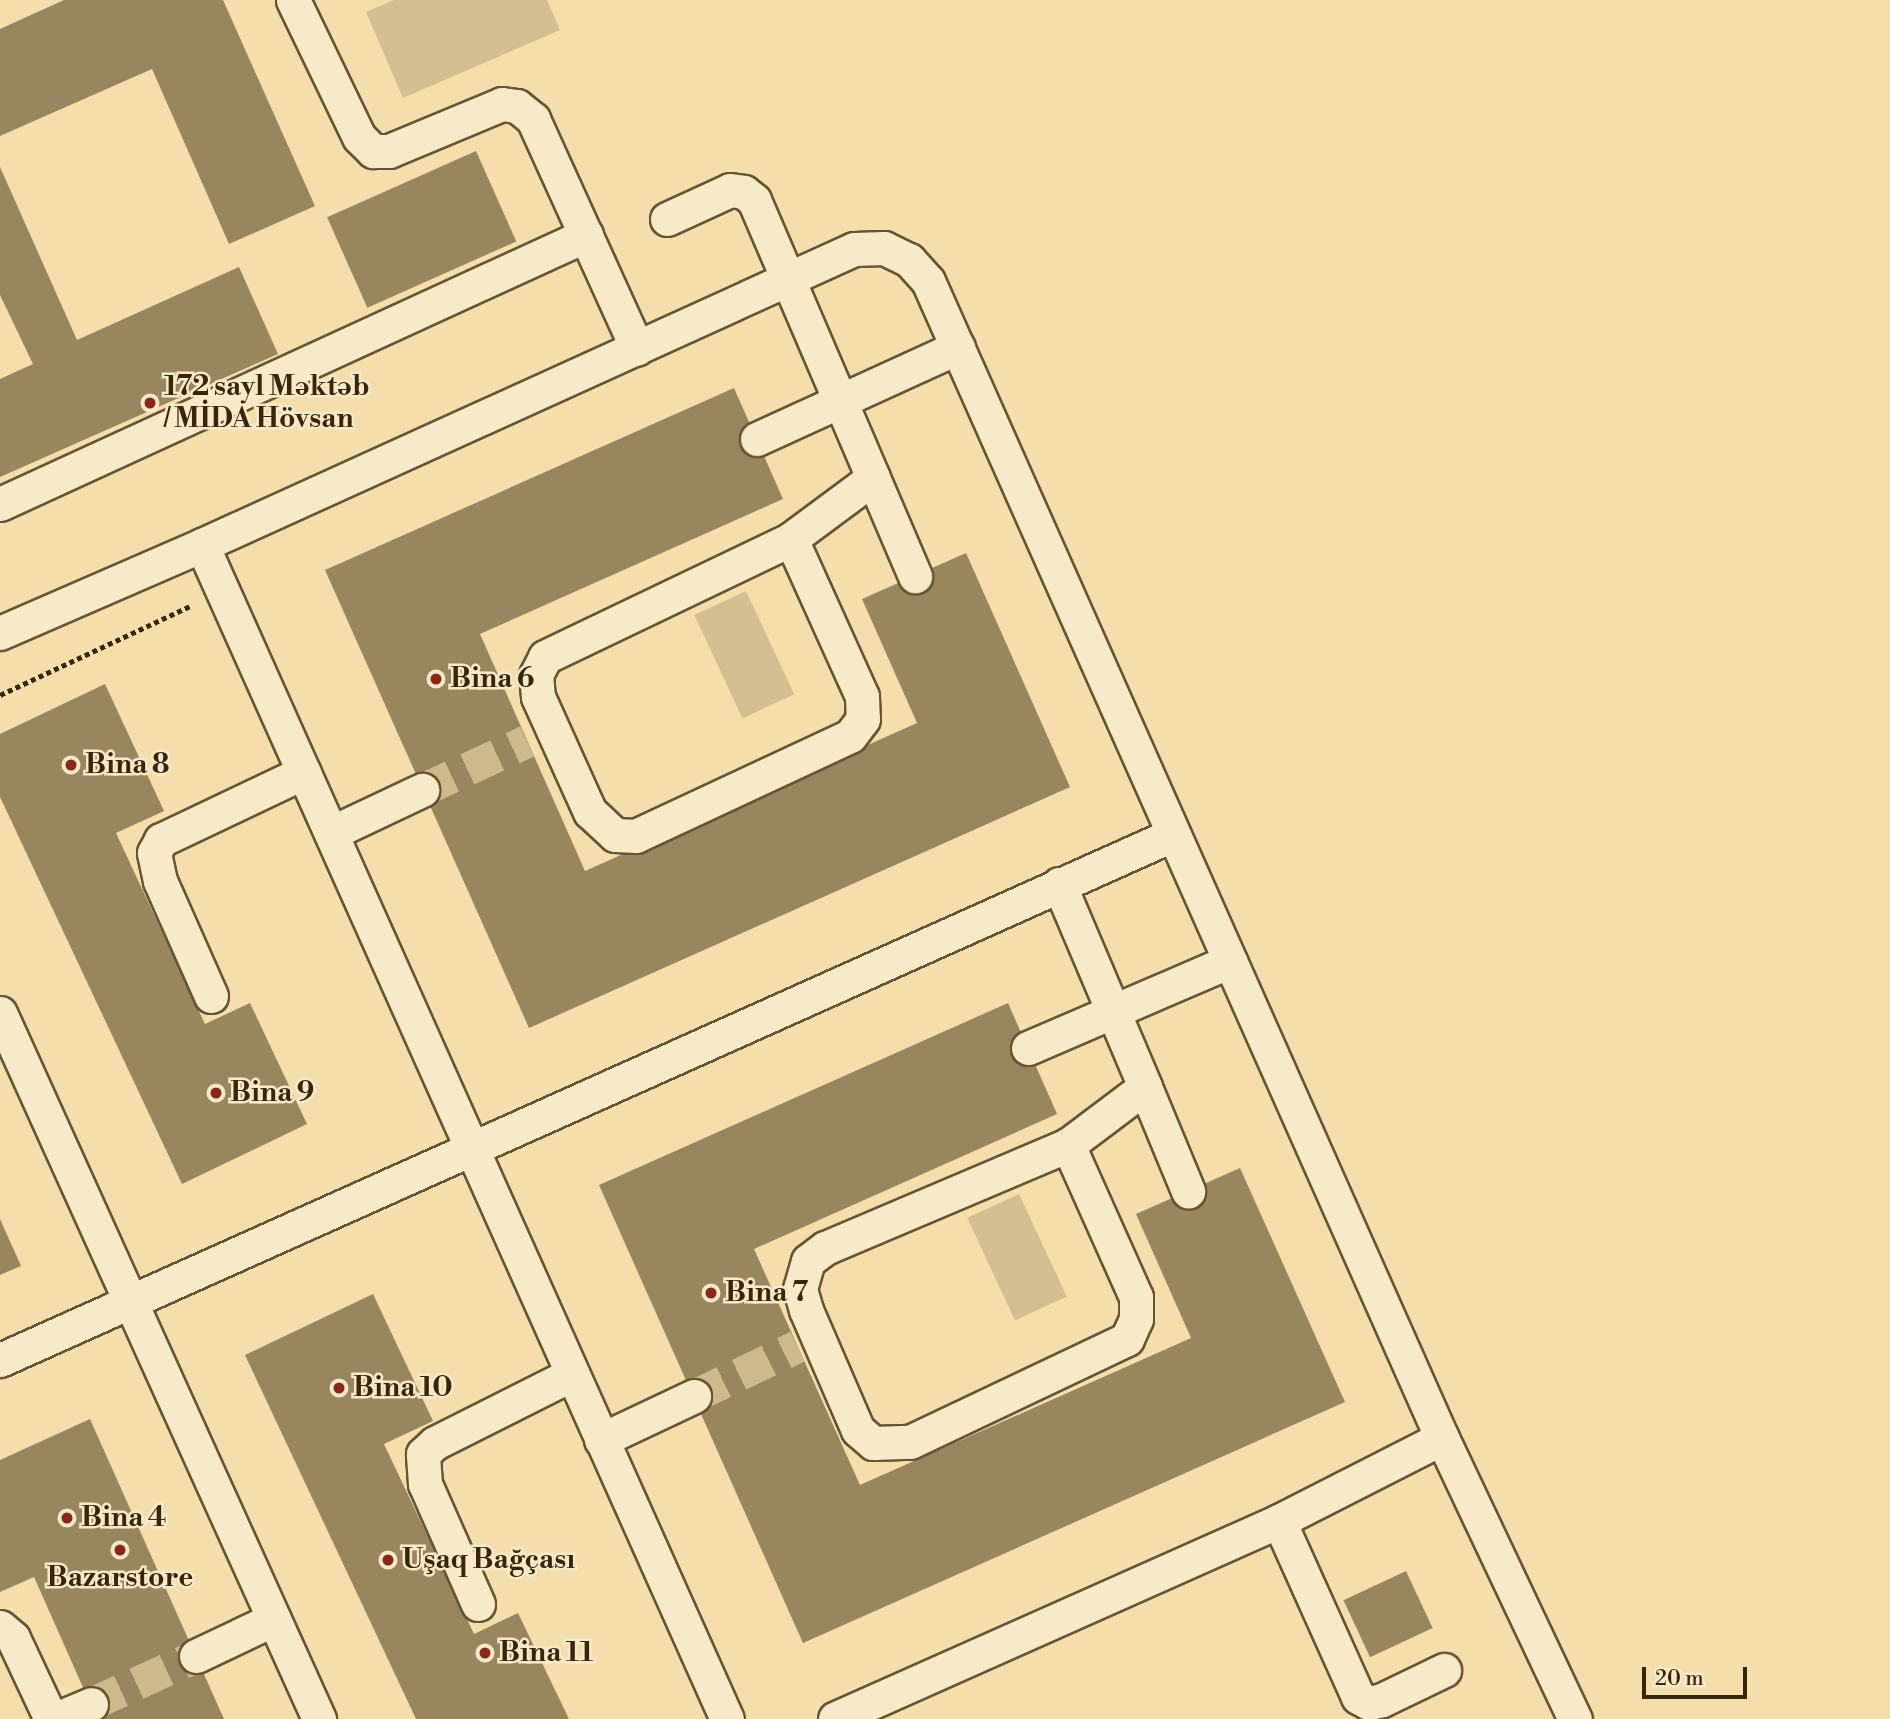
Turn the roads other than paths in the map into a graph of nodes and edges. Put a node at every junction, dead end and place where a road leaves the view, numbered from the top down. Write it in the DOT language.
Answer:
graph roads {
  1 [pos="293,0"];
  2 [pos="667,219"];
  3 [pos="586,235"];
  4 [pos="789,279"];
  5 [pos="958,346"];
  6 [pos="637,348"];
  7 [pos="841,400"];
  8 [pos="757,439"];
  9 [pos="873,478"];
  10 [pos="0,504"];
  11 [pos="791,539"];
  12 [pos="202,545"];
  13 [pos="915,576"];
  14 [pos="0,633"];
  15 [pos="304,772"];
  16 [pos="422,790"];
  17 [pos="331,833"];
  18 [pos="1174,834"];
  19 [pos="1059,884"];
  20 [pos="1230,961"];
  21 [pos="211,996"];
  22 [pos="1115,1010"];
  23 [pos="0,1013"];
  24 [pos="1028,1048"];
  25 [pos="1145,1087"];
  26 [pos="1068,1145"];
  27 [pos="471,1150"];
  28 [pos="1188,1191"];
  29 [pos="133,1301"];
  30 [pos="0,1360"];
  31 [pos="572,1374"];
  32 [pos="694,1396"];
  33 [pos="1442,1438"];
  34 [pos="601,1440"];
  35 [pos="1279,1521"];
  36 [pos="478,1604"];
  37 [pos="274,1619"];
  38 [pos="0,1627"];
  39 [pos="195,1656"];
  40 [pos="1444,1670"];
  41 [pos="91,1704"];
  42 [pos="54,1719"];
  43 [pos="319,1719"];
  44 [pos="727,1719"];
  45 [pos="835,1719"];
  46 [pos="1575,1719"];
  1 -- 3 [label="street"];
  2 -- 4 [label="street"];
  3 -- 6 [label="street"];
  3 -- 10 [label="street"];
  4 -- 5 [label="street"];
  4 -- 6 [label="street"];
  4 -- 7 [label="street"];
  5 -- 7 [label="street"];
  5 -- 18 [label="street"];
  6 -- 12 [label="street"];
  7 -- 8 [label="street"];
  7 -- 9 [label="street"];
  9 -- 11 [label="street"];
  9 -- 13 [label="street"];
  11 -- 11 [label="street"];
  12 -- 14 [label="street"];
  12 -- 15 [label="street"];
  15 -- 17 [label="street"];
  15 -- 21 [label="street"];
  16 -- 17 [label="street"];
  17 -- 27 [label="street"];
  18 -- 19 [label="street"];
  18 -- 20 [label="street"];
  19 -- 22 [label="street"];
  19 -- 27 [label="street"];
  20 -- 22 [label="street"];
  20 -- 33 [label="street"];
  22 -- 24 [label="street"];
  22 -- 25 [label="street"];
  23 -- 29 [label="street"];
  25 -- 26 [label="street"];
  25 -- 28 [label="street"];
  26 -- 26 [label="street"];
  27 -- 29 [label="street"];
  27 -- 31 [label="street"];
  29 -- 30 [label="street"];
  29 -- 37 [label="street"];
  31 -- 34 [label="street"];
  31 -- 36 [label="street"];
  32 -- 34 [label="street"];
  33 -- 35 [label="street"];
  33 -- 46 [label="street"];
  34 -- 44 [label="street"];
  35 -- 40 [label="street"];
  35 -- 45 [label="street"];
  37 -- 39 [label="street"];
  37 -- 43 [label="street"];
  38 -- 42 [label="street"];
  41 -- 42 [label="street"];
}
